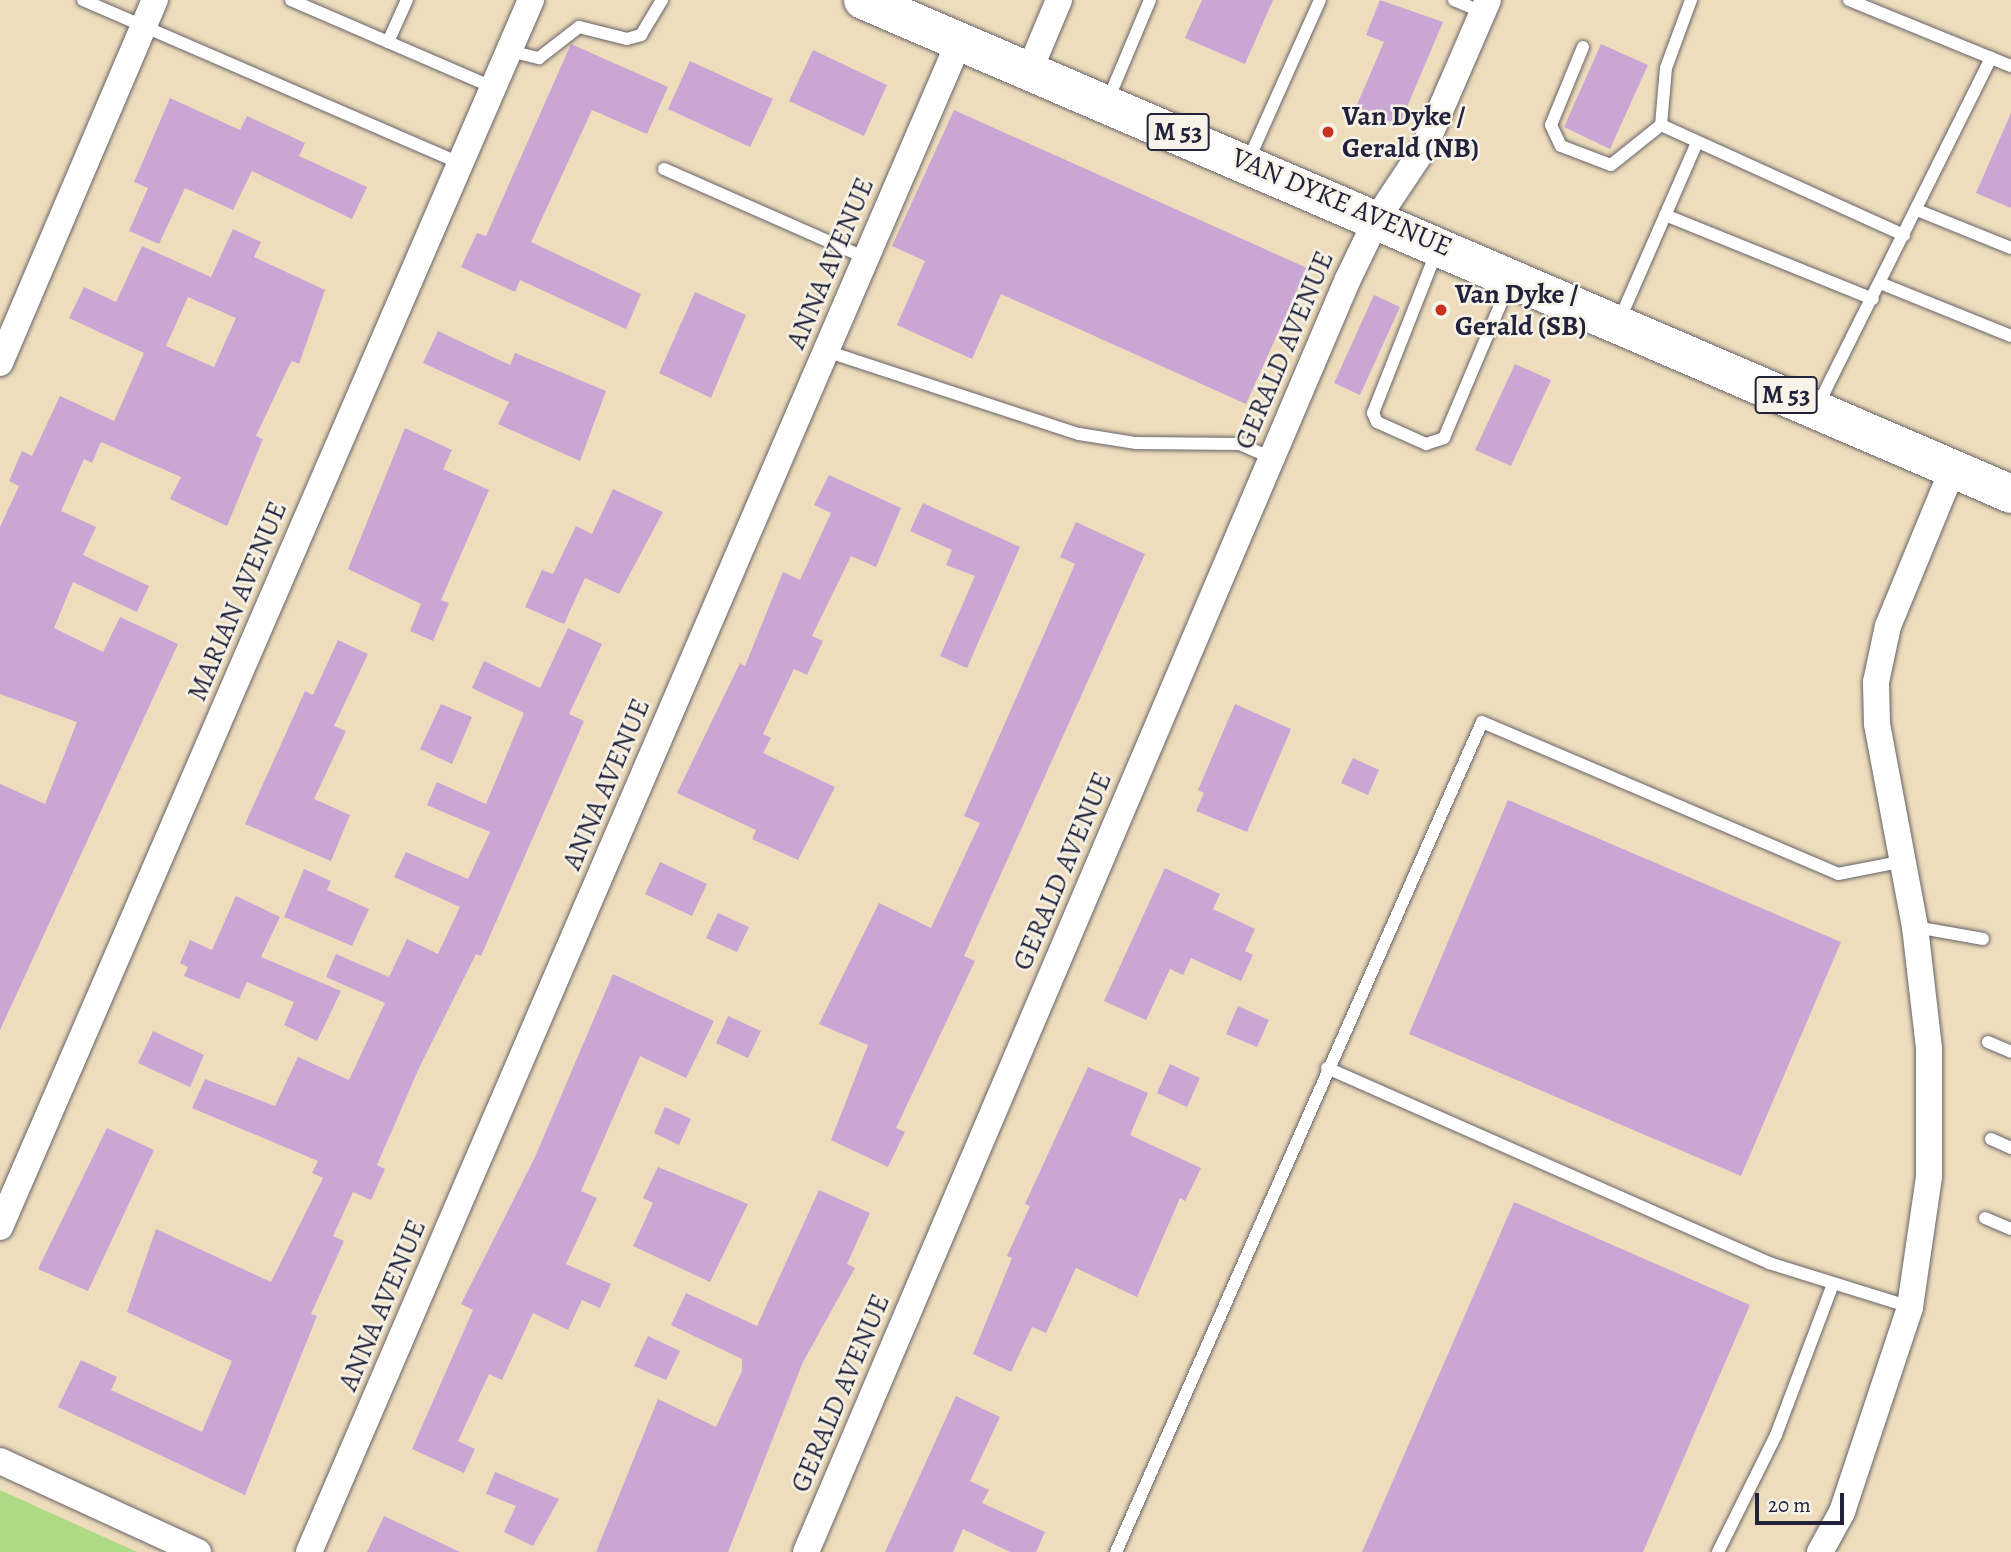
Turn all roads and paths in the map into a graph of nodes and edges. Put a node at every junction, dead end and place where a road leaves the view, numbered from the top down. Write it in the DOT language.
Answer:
graph roads {
  1 [pos="83,0"];
  2 [pos="155,0"];
  3 [pos="290,0"];
  4 [pos="407,0"];
  5 [pos="531,0"];
  6 [pos="662,0"];
  7 [pos="863,0"];
  8 [pos="1059,0"];
  9 [pos="1150,0"];
  10 [pos="1320,0"];
  11 [pos="1454,0"];
  12 [pos="1691,0"];
  13 [pos="1849,0"];
  14 [pos="1485,6"];
  15 [pos="144,26"];
  16 [pos="960,40"];
  17 [pos="388,42"];
  18 [pos="1583,47"];
  19 [pos="510,51"];
  20 [pos="1991,58"];
  21 [pos="2011,66"];
  22 [pos="1030,69"];
  23 [pos="494,88"];
  24 [pos="1108,102"];
  25 [pos="1661,125"];
  26 [pos="1696,145"];
  27 [pos="1248,161"];
  28 [pos="460,163"];
  29 [pos="664,169"];
  30 [pos="1917,210"];
  31 [pos="1665,215"];
  32 [pos="1378,217"];
  33 [pos="1904,235"];
  34 [pos="1440,244"];
  35 [pos="2011,248"];
  36 [pos="866,258"];
  37 [pos="1513,275"];
  38 [pos="1880,283"];
  39 [pos="1873,299"];
  40 [pos="1619,322"];
  41 [pos="2011,336"];
  42 [pos="826,351"];
  43 [pos="0,363"];
  44 [pos="1816,409"];
  45 [pos="1272,458"];
  46 [pos="1953,468"];
  47 [pos="2006,488"];
  48 [pos="1899,862"];
  49 [pos="1915,928"];
  50 [pos="1983,939"];
  51 [pos="1988,1042"];
  52 [pos="2011,1052"];
  53 [pos="1327,1068"];
  54 [pos="1991,1139"];
  55 [pos="2011,1148"];
  56 [pos="1985,1218"];
  57 [pos="0,1227"];
  58 [pos="2011,1229"];
  59 [pos="1832,1287"];
  60 [pos="1910,1307"];
  61 [pos="0,1461"];
  62 [pos="198,1552"];
  63 [pos="309,1552"];
  64 [pos="806,1552"];
  65 [pos="1116,1552"];
  66 [pos="1718,1552"];
  67 [pos="1820,1552"];
  1 -- 15 [label="lane"];
  2 -- 15 [label="street"];
  3 -- 17 [label="lane"];
  4 -- 17 [label="lane"];
  5 -- 19 [label="street, MARIAN AVENUE"];
  6 -- 19 [label="lane"];
  7 -- 16 [label="main road, VAN DYKE AVENUE / M 53"];
  8 -- 22 [label="street"];
  9 -- 24 [label="lane"];
  10 -- 27 [label="lane"];
  11 -- 14 [label="lane"];
  12 -- 25 [label="lane"];
  13 -- 20 [label="lane"];
  14 -- 32 [label="street, GERALD AVENUE"];
  15 -- 28 [label="lane"];
  15 -- 43 [label="street"];
  16 -- 22 [label="main road, VAN DYKE AVENUE / M 53"];
  16 -- 36 [label="street, ANNA AVENUE"];
  17 -- 23 [label="lane"];
  18 -- 25 [label="lane"];
  19 -- 23 [label="street, MARIAN AVENUE"];
  20 -- 21 [label="lane"];
  20 -- 30 [label="lane"];
  22 -- 24 [label="main road, VAN DYKE AVENUE / M 53"];
  23 -- 28 [label="street, MARIAN AVENUE"];
  24 -- 27 [label="main road, VAN DYKE AVENUE / M 53"];
  25 -- 26 [label="lane"];
  26 -- 31 [label="lane"];
  26 -- 33 [label="lane"];
  27 -- 32 [label="main road, VAN DYKE AVENUE / M 53"];
  28 -- 57 [label="street, MARIAN AVENUE"];
  29 -- 36 [label="lane"];
  30 -- 33 [label="lane"];
  30 -- 35 [label="lane"];
  31 -- 39 [label="lane"];
  31 -- 40 [label="lane"];
  32 -- 34 [label="main road, VAN DYKE AVENUE / M 53"];
  32 -- 45 [label="street, GERALD AVENUE"];
  33 -- 38 [label="lane"];
  34 -- 37 [label="main road, VAN DYKE AVENUE / M 53"];
  34 -- 37 [label="lane"];
  36 -- 42 [label="street, ANNA AVENUE"];
  37 -- 40 [label="main road, VAN DYKE AVENUE / M 53"];
  38 -- 39 [label="lane"];
  38 -- 41 [label="lane"];
  39 -- 44 [label="lane"];
  40 -- 44 [label="main road, VAN DYKE AVENUE / M 53"];
  42 -- 45 [label="lane"];
  42 -- 63 [label="street, ANNA AVENUE"];
  44 -- 46 [label="main road, VAN DYKE AVENUE / M 53"];
  45 -- 64 [label="street, GERALD AVENUE"];
  46 -- 47 [label="main road, VAN DYKE AVENUE / M 53"];
  46 -- 48 [label="street"];
  48 -- 49 [label="street"];
  48 -- 53 [label="lane"];
  49 -- 50 [label="lane"];
  49 -- 60 [label="street"];
  51 -- 52 [label="lane"];
  53 -- 59 [label="lane"];
  53 -- 65 [label="lane"];
  54 -- 55 [label="lane"];
  56 -- 58 [label="lane"];
  59 -- 60 [label="lane"];
  59 -- 66 [label="lane"];
  60 -- 67 [label="street"];
  61 -- 62 [label="street"];
}
